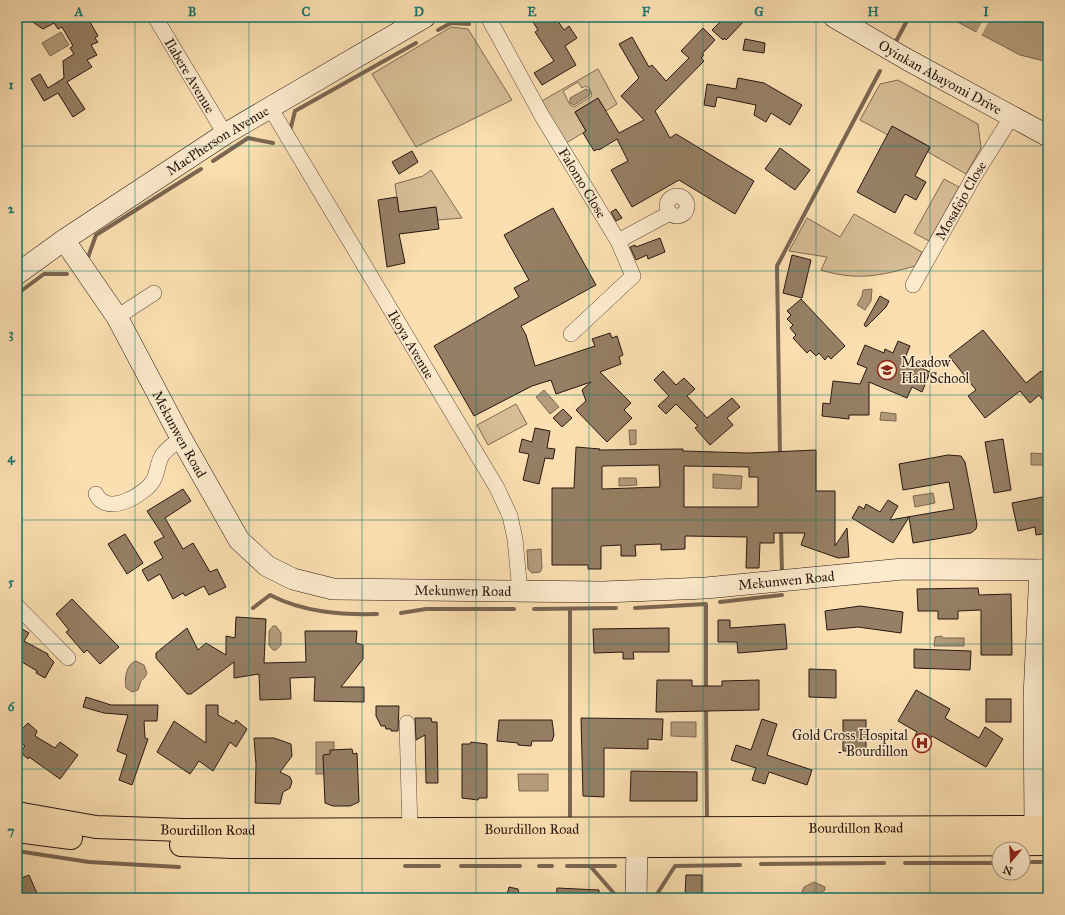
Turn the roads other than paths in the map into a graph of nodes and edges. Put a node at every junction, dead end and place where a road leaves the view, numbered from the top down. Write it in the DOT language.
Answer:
graph roads {
  1 [pos="155,17"];
  2 [pos="488,17"];
  3 [pos="834,17"];
  4 [pos="421,18"];
  5 [pos="271,109"];
  6 [pos="1012,116"];
  7 [pos="225,134"];
  8 [pos="1048,136"];
  9 [pos="670,213"];
  10 [pos="64,240"];
  11 [pos="618,241"];
  12 [pos="17,274"];
  13 [pos="912,285"];
  14 [pos="154,293"];
  15 [pos="117,317"];
  16 [pos="571,334"];
  17 [pos="181,438"];
  18 [pos="96,494"];
  19 [pos="1044,570"];
  20 [pos="520,592"];
  21 [pos="17,606"];
  22 [pos="68,658"];
  23 [pos="407,723"];
  24 [pos="17,814"];
  25 [pos="1042,827"];
  26 [pos="17,831"];
  27 [pos="410,831"];
  28 [pos="320,839"];
  29 [pos="1048,844"];
  30 [pos="637,845"];
  31 [pos="636,898"];
  1 -- 7 [label="street, Ilabere Avenue"];
  2 -- 11 [label="street, Falomo Close"];
  3 -- 6 [label="street, Oyinkan Abayomi Drive"];
  4 -- 5 [label="street, MacPherson Avenue"];
  5 -- 7 [label="street, MacPherson Avenue"];
  5 -- 20 [label="street, Ikoya Avenue"];
  6 -- 8 [label="street, Oyinkan Abayomi Drive"];
  6 -- 13 [label="street, Mosafejo Close"];
  7 -- 10 [label="street, MacPherson Avenue"];
  9 -- 11 [label="street"];
  10 -- 12 [label="street, MacPherson Avenue"];
  10 -- 15 [label="street, Mekunwen Road"];
  11 -- 16 [label="street, Falomo Close"];
  14 -- 15 [label="street"];
  15 -- 17 [label="street, Mekunwen Road"];
  17 -- 18 [label="street"];
  17 -- 20 [label="street, Mekunwen Road"];
  19 -- 20 [label="street, Mekunwen Road"];
  19 -- 25 [label="street"];
  21 -- 22 [label="street"];
  23 -- 27 [label="street"];
  24 -- 28 [label="main road, Bourdillon Road"];
  25 -- 27 [label="main road, Bourdillon Road"];
  26 -- 28 [label="main road, Bourdillon Road"];
  27 -- 28 [label="main road, Bourdillon Road"];
  28 -- 30 [label="main road, Bourdillon Road"];
  29 -- 30 [label="main road, Bourdillon Road"];
  30 -- 31 [label="street"];
}
